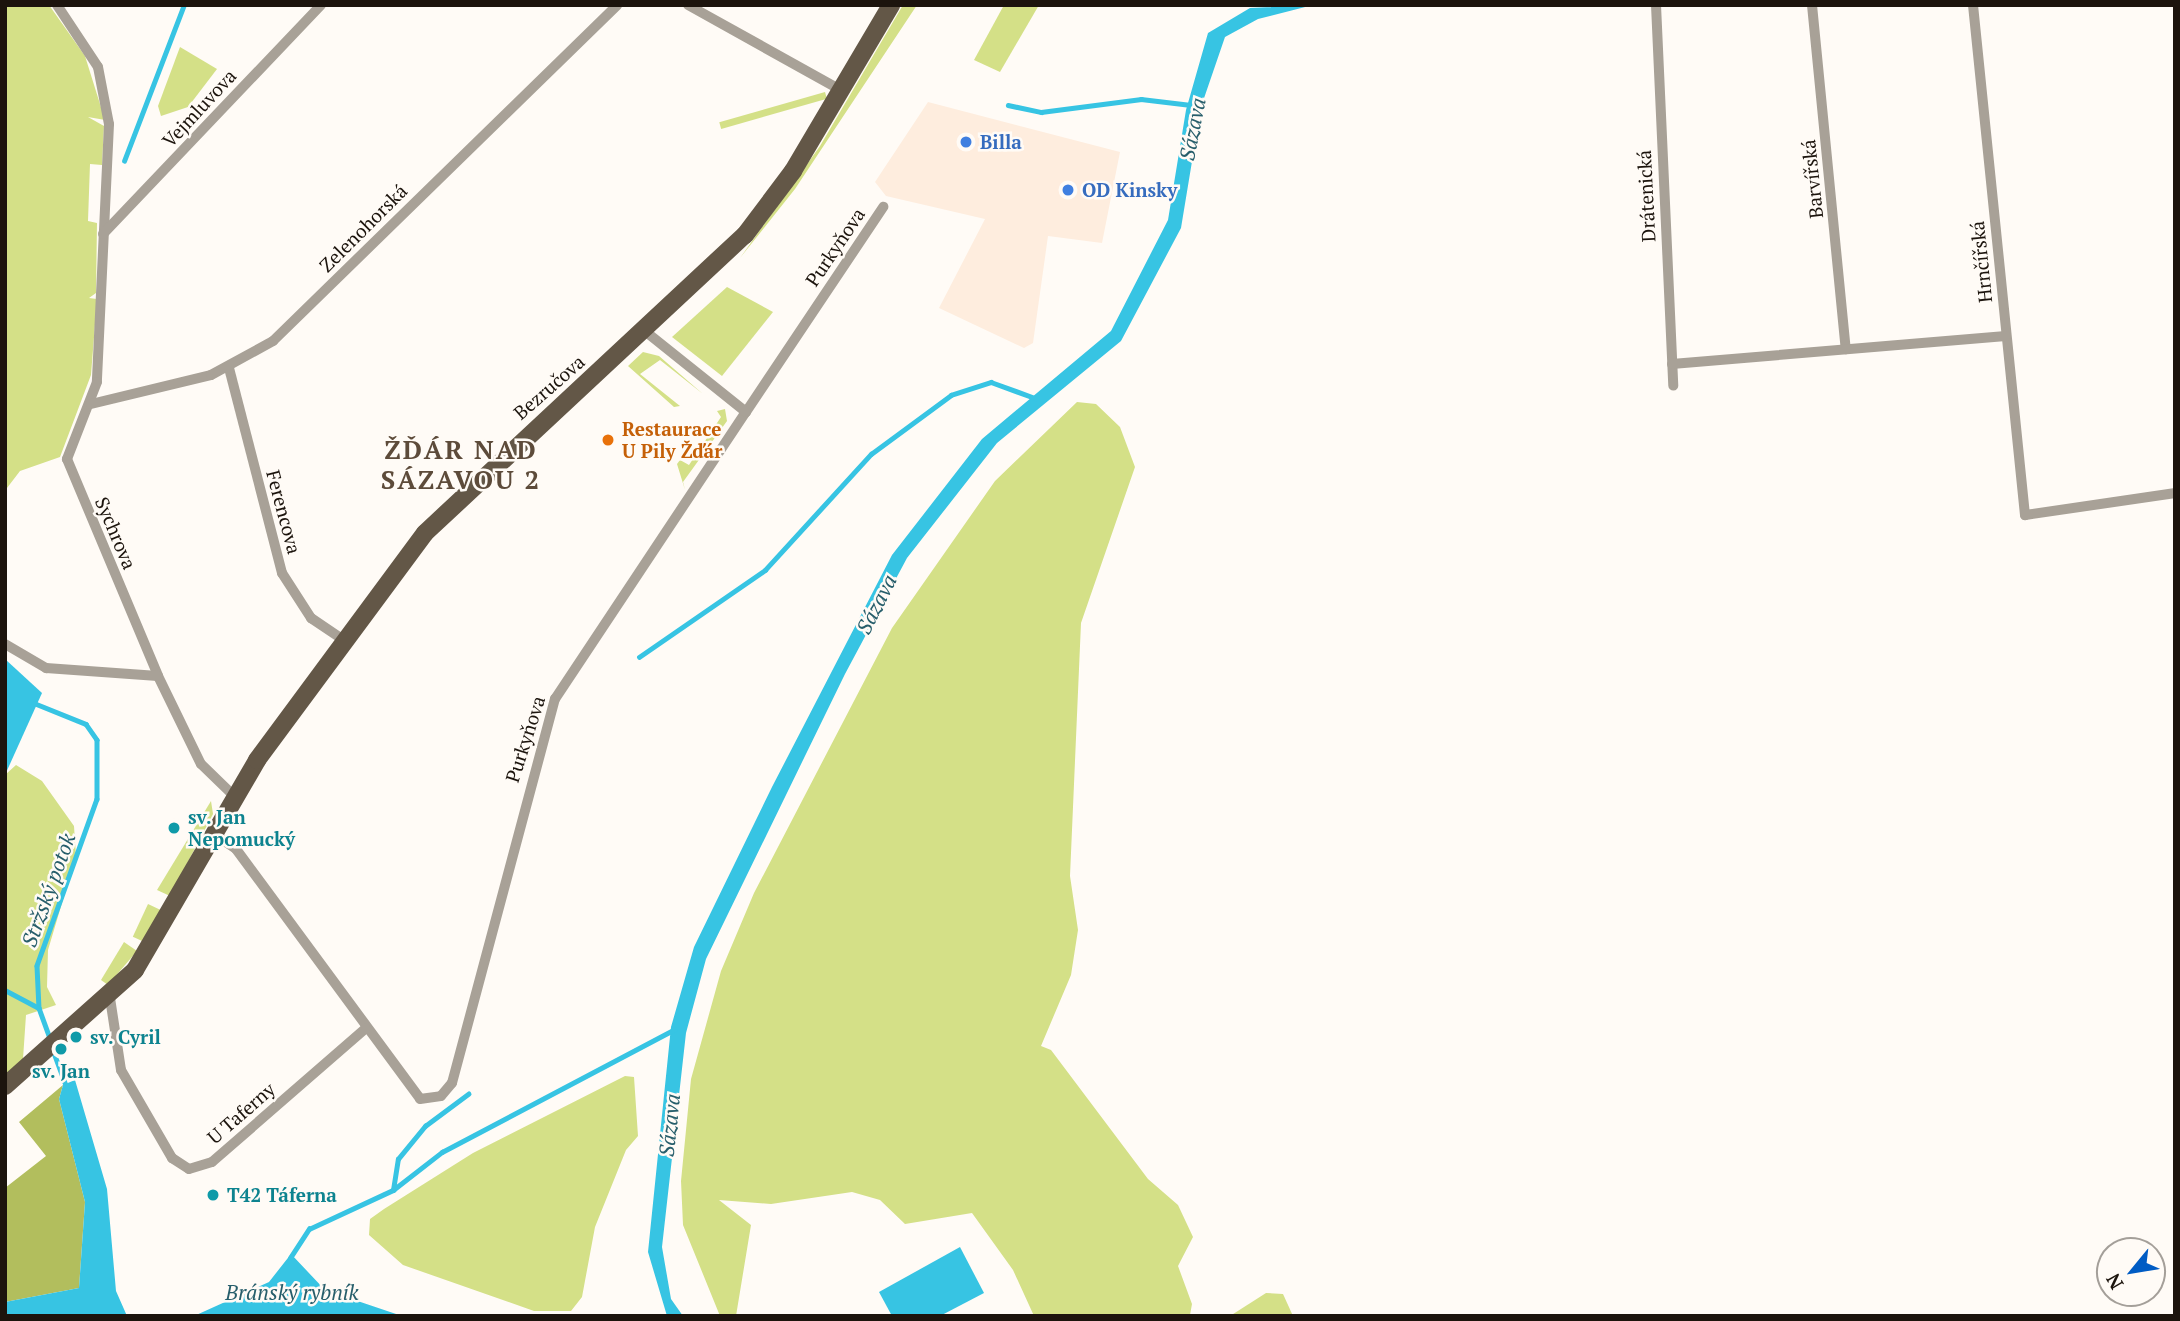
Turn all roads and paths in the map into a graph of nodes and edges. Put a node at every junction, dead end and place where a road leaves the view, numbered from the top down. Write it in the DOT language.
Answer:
graph roads {
  1 [pos="57,5"];
  2 [pos="321,5"];
  3 [pos="617,5"];
  4 [pos="688,5"];
  5 [pos="891,5"];
  6 [pos="1656,5"];
  7 [pos="1812,5"];
  8 [pos="1973,5"];
  9 [pos="841,90"];
  10 [pos="883,207"];
  11 [pos="103,234"];
  12 [pos="645,331"];
  13 [pos="2006,336"];
  14 [pos="1846,349"];
  15 [pos="1672,364"];
  16 [pos="229,369"];
  17 [pos="1673,386"];
  18 [pos="91,404"];
  19 [pos="746,412"];
  20 [pos="2175,493"];
  21 [pos="344,640"];
  22 [pos="5,644"];
  23 [pos="158,676"];
  24 [pos="234,796"];
  25 [pos="214,834"];
  26 [pos="110,998"];
  27 [pos="365,1029"];
  28 [pos="5,1086"];
  1 -- 11 [label="street"];
  2 -- 11 [label="street, Vejmluvova"];
  3 -- 16 [label="street, Zelenohorská"];
  4 -- 9 [label="street"];
  5 -- 9 [label="main road, Bezručova"];
  6 -- 15 [label="street, Drátenická"];
  7 -- 14 [label="street, Barvířská"];
  8 -- 13 [label="street, Hrnčířská"];
  9 -- 12 [label="main road, Bezručova"];
  10 -- 19 [label="street, Purkyňova"];
  11 -- 18 [label="street"];
  12 -- 19 [label="street"];
  12 -- 21 [label="main road, Bezručova"];
  13 -- 14 [label="street"];
  13 -- 20 [label="street, Hrnčířská"];
  14 -- 15 [label="street"];
  15 -- 17 [label="street, Drátenická"];
  16 -- 18 [label="street, Zelenohorská"];
  16 -- 21 [label="street, Ferencova"];
  18 -- 23 [label="street, Sychrova"];
  19 -- 27 [label="street, Purkyňova"];
  21 -- 24 [label="main road, Bezručova"];
  22 -- 23 [label="street"];
  23 -- 24 [label="street, Sychrova"];
  24 -- 25 [label="main road, Bezručova"];
  25 -- 26 [label="main road, Bezručova"];
  25 -- 27 [label="street"];
  26 -- 27 [label="street, U Taferny"];
  26 -- 28 [label="main road, Bezručova"];
}
